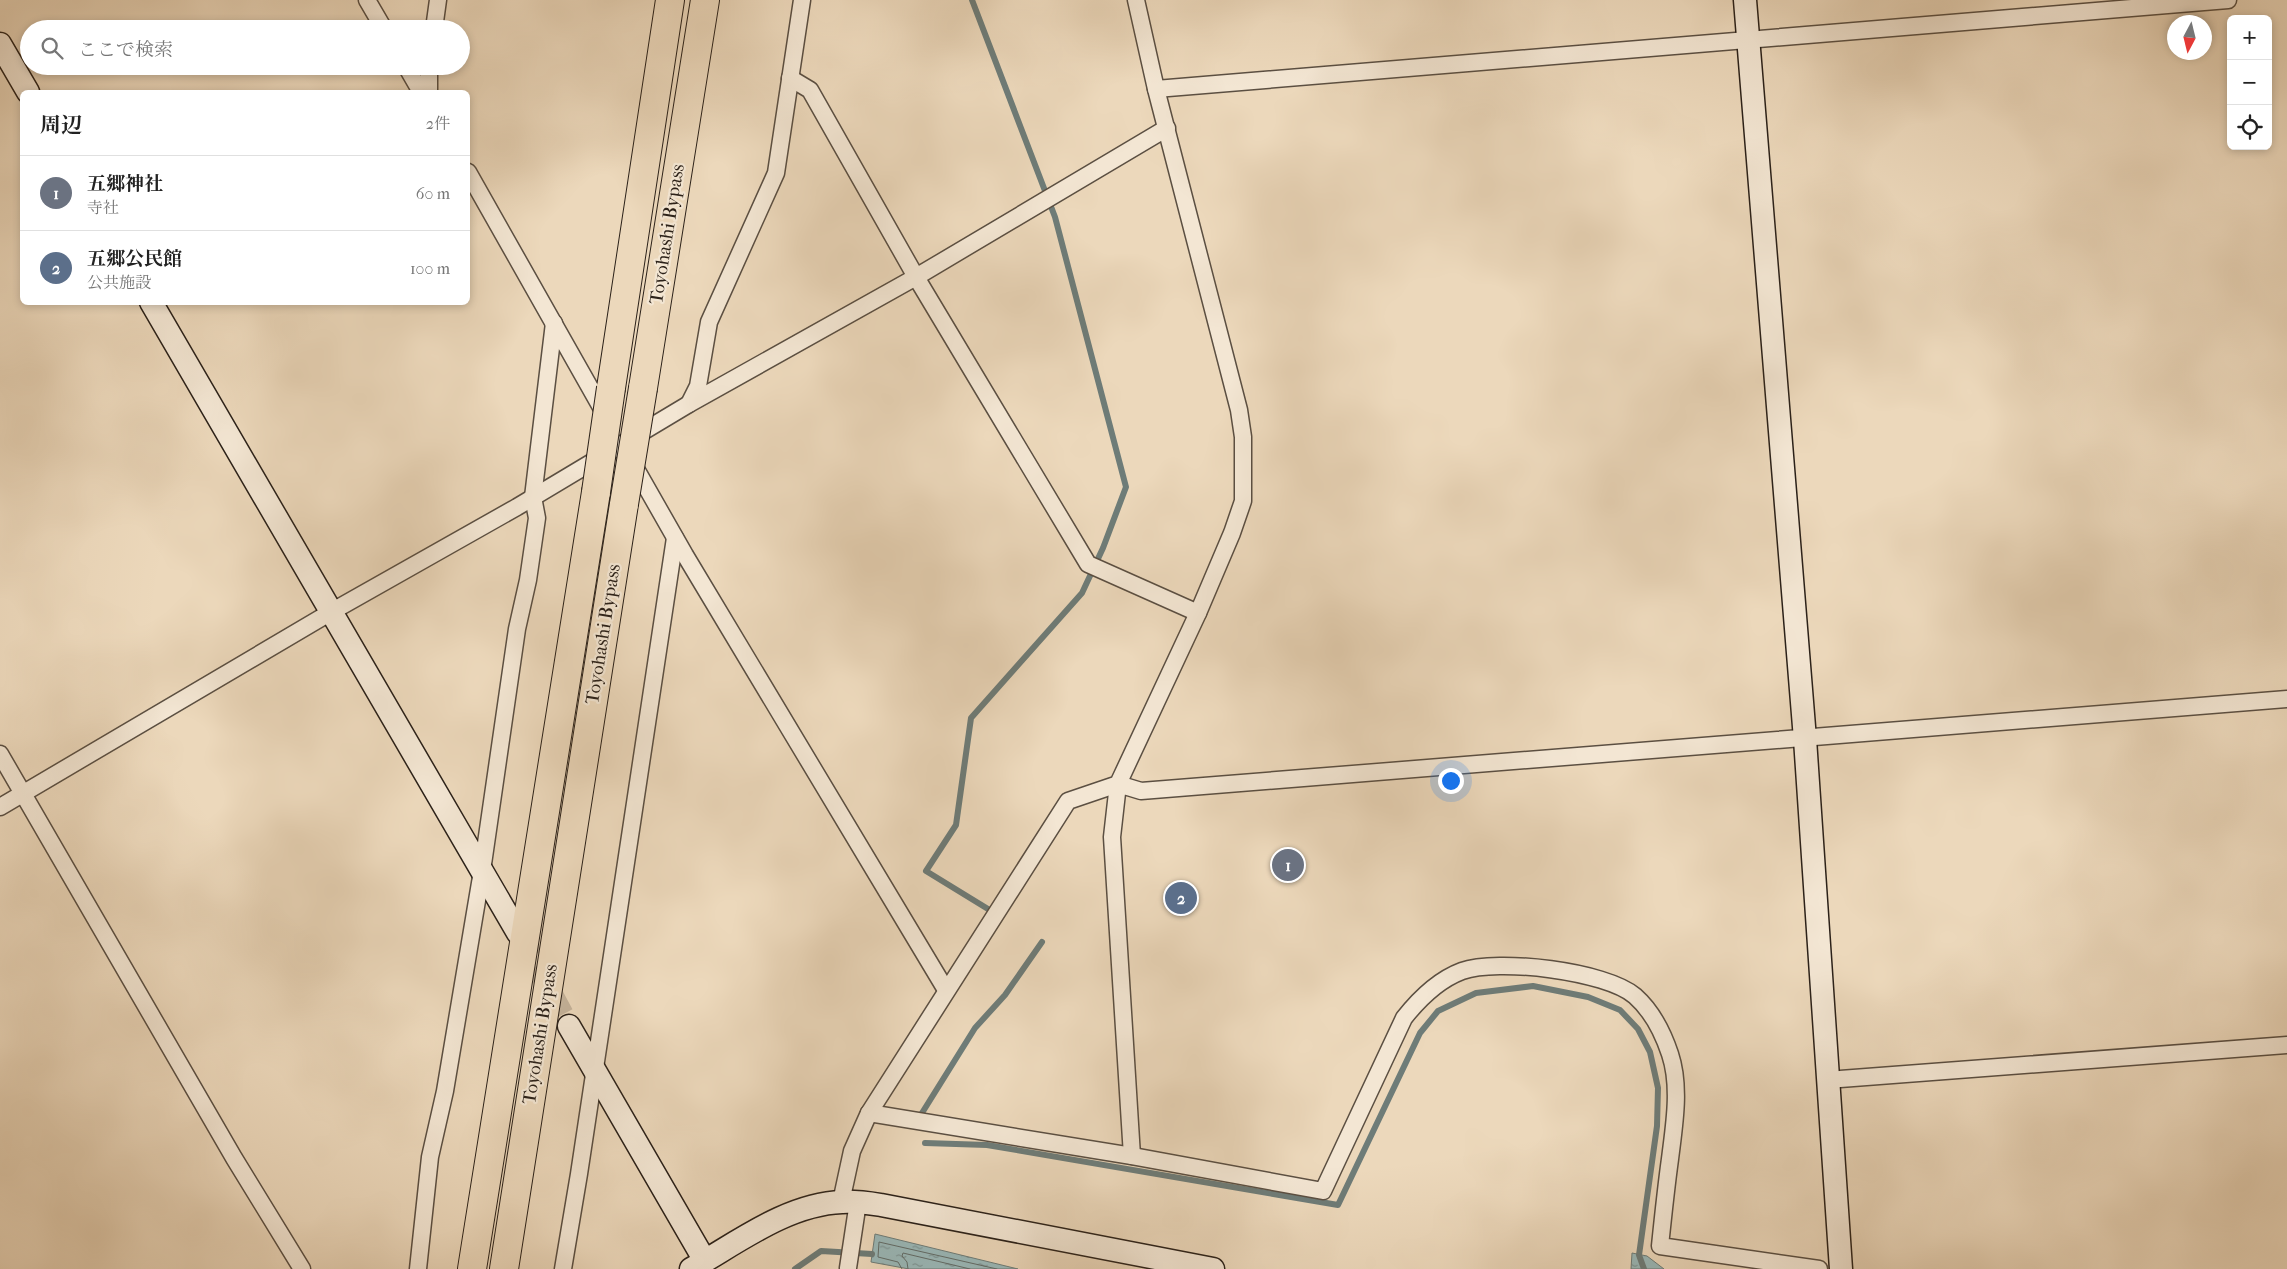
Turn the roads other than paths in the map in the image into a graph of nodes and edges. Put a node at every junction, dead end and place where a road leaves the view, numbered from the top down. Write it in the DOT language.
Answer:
graph roads {
  1 [pos="368,0"];
  2 [pos="438,0"];
  3 [pos="670,0"];
  4 [pos="705,0"];
  5 [pos="802,0"];
  6 [pos="1136,0"];
  7 [pos="1745,0"];
  8 [pos="2228,0"];
  9 [pos="379,20"];
  10 [pos="435,20"];
  11 [pos="1748,38"];
  12 [pos="0,44"];
  13 [pos="411,75"];
  14 [pos="429,75"];
  15 [pos="790,78"];
  16 [pos="1156,89"];
  17 [pos="27,90"];
  18 [pos="420,90"];
  19 [pos="429,90"];
  20 [pos="1167,128"];
  21 [pos="470,176"];
  22 [pos="916,277"];
  23 [pos="153,305"];
  24 [pos="554,323"];
  25 [pos="689,404"];
  26 [pos="622,444"];
  27 [pos="533,497"];
  28 [pos="675,538"];
  29 [pos="331,612"];
  30 [pos="1198,613"];
  31 [pos="2287,699"];
  32 [pos="1805,739"];
  33 [pos="0,754"];
  34 [pos="1118,784"];
  35 [pos="23,793"];
  36 [pos="0,807"];
  37 [pos="482,871"];
  38 [pos="518,933"];
  39 [pos="946,990"];
  40 [pos="569,1026"];
  41 [pos="2287,1045"];
  42 [pos="594,1070"];
  43 [pos="1827,1080"];
  44 [pos="869,1113"];
  45 [pos="1132,1156"];
  46 [pos="850,1202"];
  47 [pos="698,1265"];
  48 [pos="850,1267"];
  49 [pos="302,1269"];
  50 [pos="418,1269"];
  51 [pos="472,1269"];
  52 [pos="504,1269"];
  53 [pos="562,1269"];
  54 [pos="1213,1269"];
  55 [pos="1819,1269"];
  56 [pos="1841,1269"];
  1 -- 9 [label="street"];
  2 -- 10 [label="street"];
  3 -- 51 [label="highway, Toyohashi Bypass, bridge"];
  4 -- 52 [label="highway, Toyohashi Bypass, bridge"];
  5 -- 15 [label="street"];
  6 -- 16 [label="street"];
  7 -- 11 [label="street"];
  8 -- 11 [label="street"];
  11 -- 16 [label="street"];
  11 -- 32 [label="street"];
  12 -- 17 [label="street"];
  13 -- 18 [label="street"];
  14 -- 19 [label="street"];
  15 -- 22 [label="street"];
  15 -- 25 [label="street"];
  16 -- 20 [label="street"];
  20 -- 22 [label="street"];
  20 -- 30 [label="street"];
  21 -- 24 [label="street"];
  22 -- 25 [label="street"];
  22 -- 30 [label="street"];
  23 -- 29 [label="street"];
  24 -- 26 [label="street"];
  24 -- 27 [label="street"];
  25 -- 26 [label="street"];
  26 -- 27 [label="street"];
  26 -- 28 [label="street"];
  27 -- 29 [label="street"];
  27 -- 37 [label="street"];
  28 -- 39 [label="street"];
  28 -- 42 [label="street"];
  29 -- 35 [label="street"];
  29 -- 37 [label="street"];
  30 -- 34 [label="street"];
  31 -- 32 [label="street"];
  32 -- 34 [label="street"];
  32 -- 43 [label="street"];
  33 -- 35 [label="street"];
  34 -- 39 [label="street"];
  34 -- 45 [label="street"];
  35 -- 36 [label="street"];
  35 -- 49 [label="street"];
  37 -- 38 [label="street"];
  37 -- 50 [label="street"];
  39 -- 44 [label="street"];
  40 -- 42 [label="street"];
  41 -- 43 [label="street"];
  42 -- 47 [label="street"];
  42 -- 53 [label="street"];
  43 -- 56 [label="street"];
  44 -- 45 [label="street"];
  44 -- 46 [label="street"];
  45 -- 55 [label="street"];
  46 -- 47 [label="street"];
  46 -- 48 [label="street"];
  46 -- 54 [label="street"];
}
